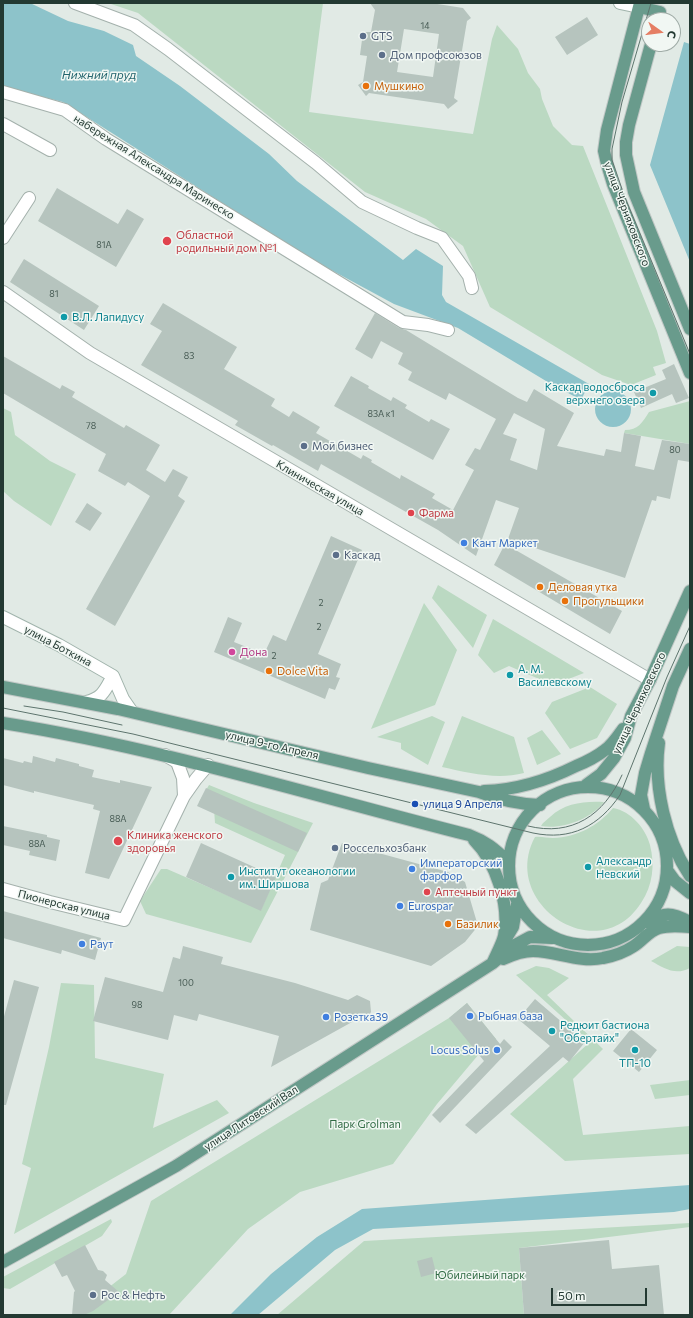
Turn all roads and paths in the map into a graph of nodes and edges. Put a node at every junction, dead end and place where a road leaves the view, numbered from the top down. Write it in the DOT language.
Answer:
graph roads {
  1 [pos="75,3"];
  2 [pos="620,3"];
  3 [pos="640,5"];
  4 [pos="660,12"];
  5 [pos="649,52"];
  6 [pos="3,92"];
  7 [pos="3,124"];
  8 [pos="50,150"];
  9 [pos="29,198"];
  10 [pos="3,238"];
  11 [pos="472,288"];
  12 [pos="3,292"];
  13 [pos="690,329"];
  14 [pos="448,330"];
  15 [pos="690,373"];
  16 [pos="690,591"];
  17 [pos="3,617"];
  18 [pos="690,649"];
  19 [pos="113,676"];
  20 [pos="646,678"];
  21 [pos="3,688"];
  22 [pos="86,702"];
  23 [pos="132,712"];
  24 [pos="631,716"];
  25 [pos="662,718"];
  26 [pos="3,723"];
  27 [pos="164,755"];
  28 [pos="208,765"];
  29 [pos="586,785"];
  30 [pos="479,792"];
  31 [pos="184,796"];
  32 [pos="540,805"];
  33 [pos="644,809"];
  34 [pos="469,835"];
  35 [pos="507,861"];
  36 [pos="668,870"];
  37 [pos="690,876"];
  38 [pos="3,889"];
  39 [pos="690,893"];
  40 [pos="517,904"];
  41 [pos="690,922"];
  42 [pos="642,925"];
  43 [pos="690,927"];
  44 [pos="552,938"];
  45 [pos="493,963"];
  46 [pos="3,1262"];
  1 -- 11 [label="street"];
  2 -- 3 [label="street"];
  3 -- 4 [label="main road"];
  3 -- 15 [label="main road, улица Черняховского"];
  5 -- 13 [label="main road, улица Черняховского"];
  6 -- 14 [label="street, набережная Александра Маринеско"];
  7 -- 8 [label="street"];
  9 -- 10 [label="street"];
  12 -- 20 [label="street, Клиническая улица"];
  16 -- 20 [label="main road, улица Черняховского"];
  17 -- 19 [label="street, улица Боткина"];
  18 -- 25 [label="main road"];
  19 -- 22 [label="street"];
  19 -- 23 [label="street"];
  20 -- 24 [label="main road, улица Черняховского"];
  21 -- 22 [label="main road, улица 9-го Апреля"];
  22 -- 23 [label="main road, улица 9-го Апреля"];
  23 -- 30 [label="main road, улица 9-го Апреля"];
  24 -- 29 [label="main road, улица Черняховского"];
  24 -- 30 [label="main road"];
  25 -- 33 [label="main road"];
  25 -- 37 [label="main road"];
  26 -- 27 [label="main road"];
  27 -- 28 [label="main road"];
  27 -- 31 [label="street"];
  28 -- 31 [label="street"];
  28 -- 34 [label="main road"];
  29 -- 32 [label="main road"];
  29 -- 33 [label="main road"];
  30 -- 32 [label="main road, улица 9-го Апреля"];
  31 -- 38 [label="street, Пионерская улица"];
  32 -- 35 [label="main road"];
  33 -- 36 [label="main road"];
  34 -- 35 [label="main road"];
  34 -- 45 [label="main road"];
  35 -- 40 [label="main road"];
  36 -- 39 [label="main road"];
  36 -- 42 [label="main road"];
  40 -- 44 [label="main road"];
  40 -- 45 [label="main road, улица Литовский Вал"];
  41 -- 42 [label="main road"];
  42 -- 44 [label="main road"];
  43 -- 45 [label="main road"];
  44 -- 45 [label="main road, улица Литовский Вал"];
  45 -- 46 [label="main road, улица Литовский Вал"];
}
